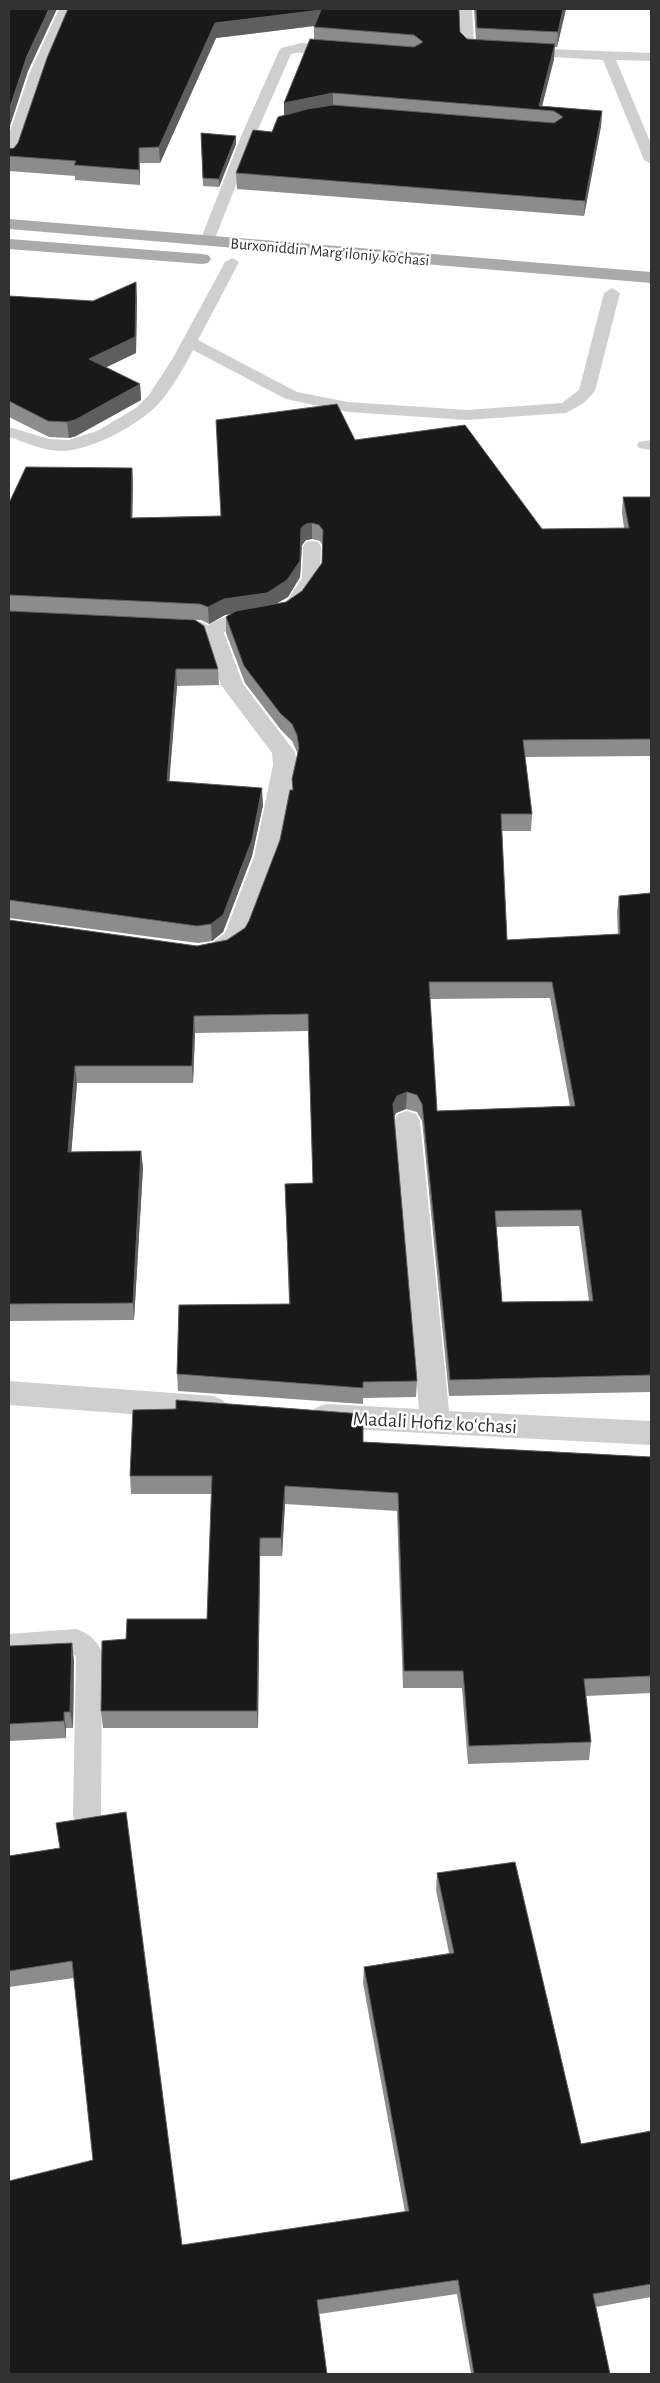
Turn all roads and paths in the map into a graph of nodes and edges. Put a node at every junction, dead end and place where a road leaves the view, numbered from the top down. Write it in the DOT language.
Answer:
graph roads {
  1 [pos="67,9"];
  2 [pos="466,9"];
  3 [pos="348,51"];
  4 [pos="608,56"];
  5 [pos="651,57"];
  6 [pos="268,129"];
  7 [pos="249,134"];
  8 [pos="647,134"];
  9 [pos="9,158"];
  10 [pos="651,160"];
  11 [pos="9,224"];
  12 [pos="207,241"];
  13 [pos="9,244"];
  14 [pos="232,262"];
  15 [pos="251,264"];
  16 [pos="651,278"];
  17 [pos="592,291"];
  18 [pos="612,293"];
  19 [pos="632,295"];
  20 [pos="190,342"];
  21 [pos="9,432"];
  22 [pos="312,546"];
  23 [pos="153,627"];
  24 [pos="209,633"];
  25 [pos="189,952"];
  26 [pos="407,1122"];
  27 [pos="9,1393"];
  28 [pos="237,1410"];
  29 [pos="296,1414"];
  30 [pos="435,1422"];
  31 [pos="651,1433"];
  32 [pos="9,1645"];
  33 [pos="87,1816"];
  1 -- 9 [label="street"];
  2 -- 4 [label="lane"];
  3 -- 7 [label="lane"];
  4 -- 5 [label="lane"];
  4 -- 8 [label="lane"];
  6 -- 7 [label="lane"];
  7 -- 12 [label="lane"];
  8 -- 10 [label="lane"];
  11 -- 12 [label="main road, Burxoniddin Marg’iloniy ko’chasi"];
  12 -- 16 [label="main road, Burxoniddin Marg’iloniy ko’chasi"];
  13 -- 14 [label="main road, Burxoniddin Marg’iloniy ko’chasi"];
  14 -- 15 [label="main road, Burxoniddin Marg’iloniy ko’chasi"];
  14 -- 20 [label="lane"];
  17 -- 18 [label="main road"];
  18 -- 19 [label="main road"];
  18 -- 20 [label="lane"];
  20 -- 21 [label="lane"];
  22 -- 24 [label="lane"];
  23 -- 24 [label="street"];
  24 -- 25 [label="street"];
  26 -- 30 [label="street"];
  27 -- 28 [label="street"];
  29 -- 30 [label="street, Madali Hofiz koʻchasi"];
  30 -- 31 [label="street, Madali Hofiz koʻchasi"];
  32 -- 33 [label="lane"];
}
